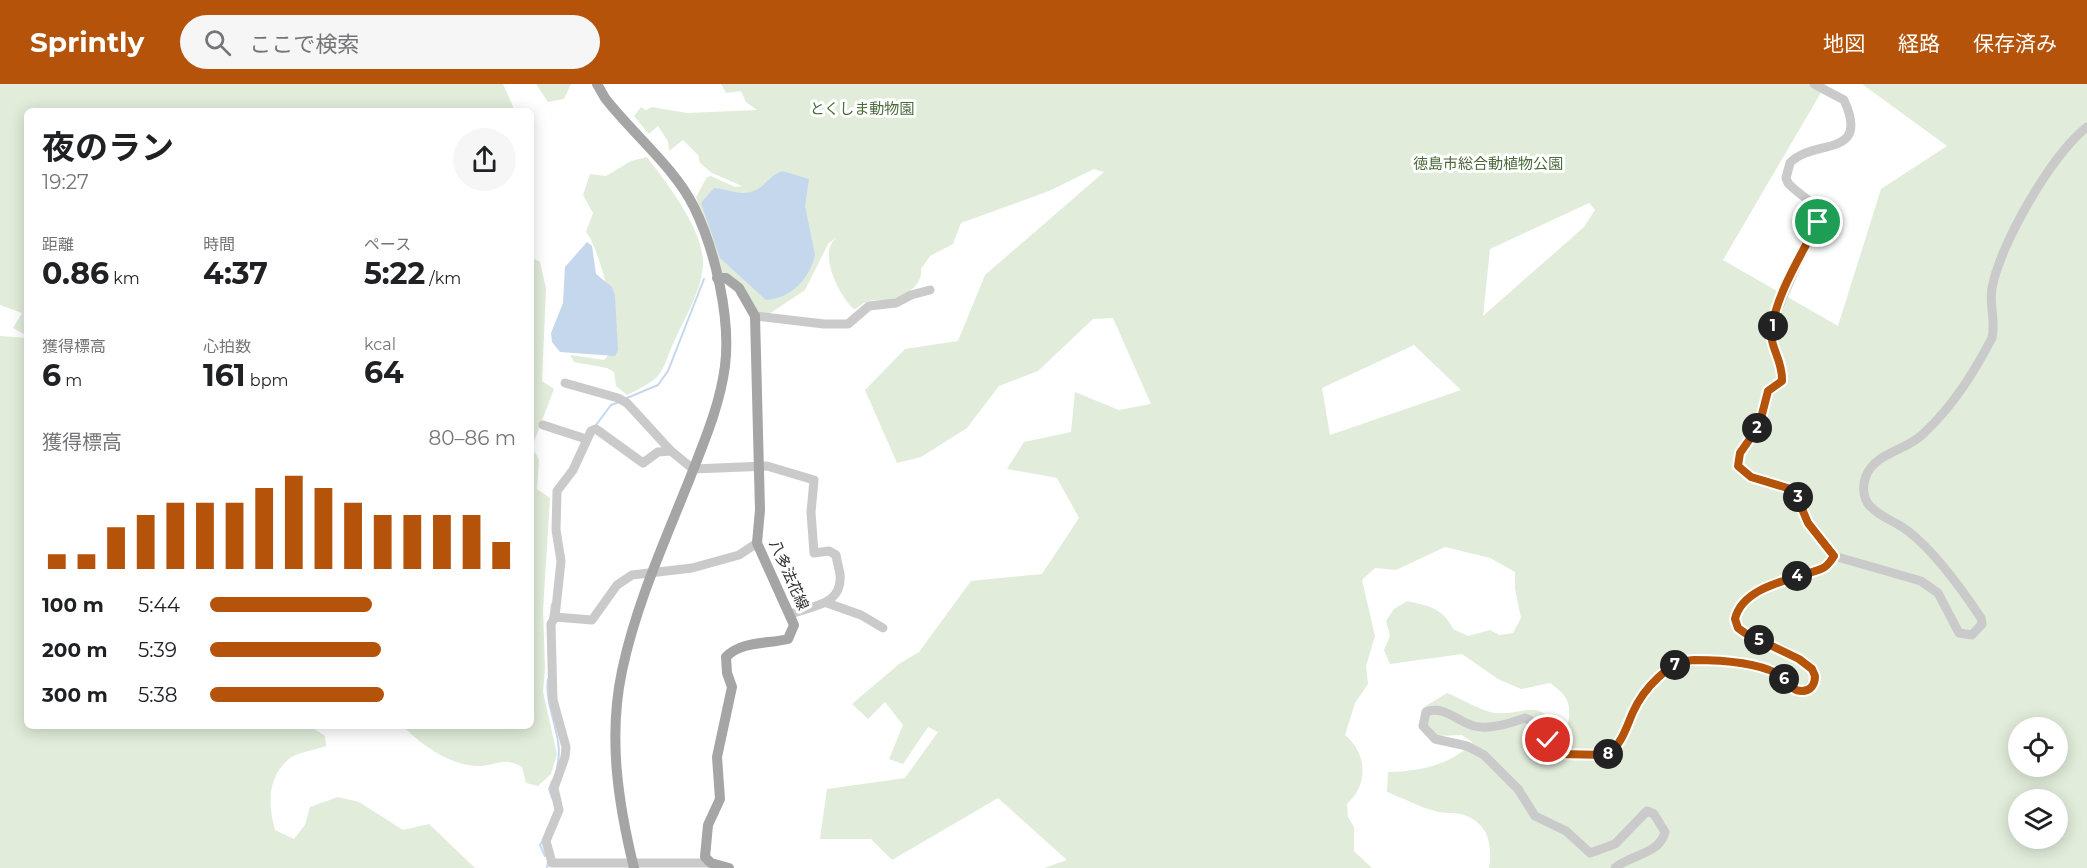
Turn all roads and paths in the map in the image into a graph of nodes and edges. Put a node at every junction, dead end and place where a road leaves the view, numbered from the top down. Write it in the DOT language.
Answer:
graph roads {
  1 [pos="597,84"];
  2 [pos="1814,84"];
  3 [pos="2087,127"];
  4 [pos="717,278"];
  5 [pos="930,290"];
  6 [pos="755,316"];
  7 [pos="565,383"];
  8 [pos="543,425"];
  9 [pos="586,439"];
  10 [pos="671,451"];
  11 [pos="758,466"];
  12 [pos="693,469"];
  13 [pos="757,543"];
  14 [pos="1834,556"];
  15 [pos="653,571"];
  16 [pos="827,603"];
  17 [pos="791,614"];
  18 [pos="555,617"];
  19 [pos="883,628"];
  20 [pos="711,862"];
  21 [pos="552,866"];
  22 [pos="633,866"];
  23 [pos="729,868"];
  24 [pos="1615,868"];
  1 -- 4 [label="main road"];
  2 -- 14 [label="street"];
  3 -- 14 [label="street"];
  4 -- 6 [label="main road, 八多法花線"];
  4 -- 12 [label="main road"];
  5 -- 6 [label="street"];
  6 -- 11 [label="main road, 八多法花線"];
  7 -- 10 [label="street"];
  8 -- 9 [label="street"];
  9 -- 10 [label="street"];
  9 -- 18 [label="street"];
  10 -- 12 [label="street"];
  11 -- 12 [label="street"];
  11 -- 13 [label="main road, 八多法花線"];
  11 -- 16 [label="street"];
  12 -- 15 [label="main road"];
  13 -- 15 [label="street"];
  13 -- 17 [label="main road, 八多法花線"];
  14 -- 24 [label="street"];
  15 -- 18 [label="street"];
  15 -- 22 [label="main road"];
  16 -- 17 [label="street"];
  16 -- 19 [label="street"];
  17 -- 20 [label="main road, 八多法花線"];
  18 -- 21 [label="street"];
  20 -- 22 [label="street"];
  20 -- 23 [label="main road"];
  21 -- 22 [label="street"];
}
